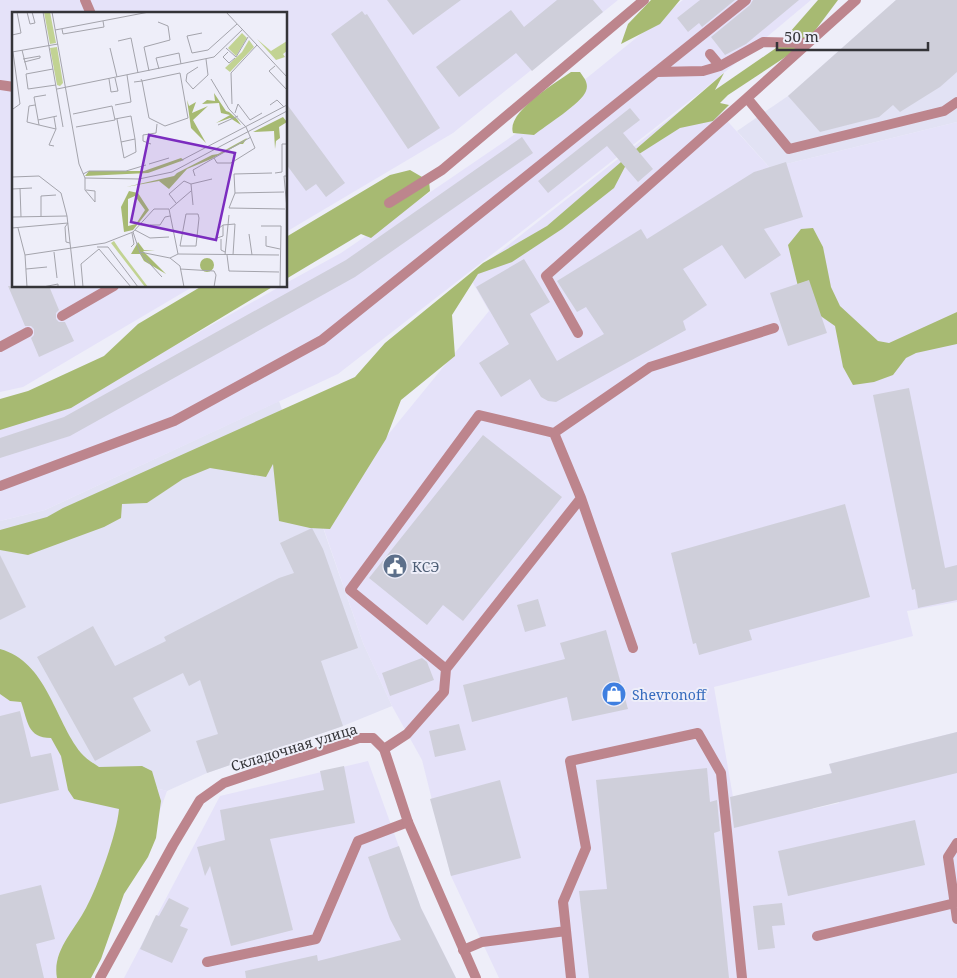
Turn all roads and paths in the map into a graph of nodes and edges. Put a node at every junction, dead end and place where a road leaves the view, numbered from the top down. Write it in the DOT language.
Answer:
graph roads {
  1 [pos="85,0"];
  2 [pos="644,0"];
  3 [pos="746,0"];
  4 [pos="856,0"];
  5 [pos="90,12"];
  6 [pos="807,43"];
  7 [pos="710,54"];
  8 [pos="720,66"];
  9 [pos="658,72"];
  10 [pos="747,98"];
  11 [pos="957,102"];
  12 [pos="389,203"];
  13 [pos="111,288"];
  14 [pos="62,316"];
  15 [pos="774,328"];
  16 [pos="28,332"];
  17 [pos="578,333"];
  18 [pos="0,347"];
  19 [pos="554,433"];
  20 [pos="0,486"];
  21 [pos="581,498"];
  22 [pos="633,648"];
  23 [pos="446,669"];
  24 [pos="384,749"];
  25 [pos="408,822"];
  26 [pos="957,843"];
  27 [pos="955,903"];
  28 [pos="957,920"];
  29 [pos="566,931"];
  30 [pos="816,936"];
  31 [pos="463,950"];
  32 [pos="207,962"];
  33 [pos="100,978"];
  34 [pos="476,978"];
  35 [pos="570,978"];
  36 [pos="742,978"];
  1 -- 5 [label="street"];
  2 -- 12 [label="street"];
  3 -- 9 [label="street"];
  4 -- 6 [label="street"];
  6 -- 8 [label="street"];
  6 -- 10 [label="street"];
  7 -- 8 [label="street"];
  8 -- 9 [label="street"];
  9 -- 20 [label="street"];
  10 -- 11 [label="street"];
  10 -- 17 [label="street"];
  13 -- 14 [label="street"];
  15 -- 19 [label="street"];
  16 -- 18 [label="street"];
  19 -- 21 [label="street"];
  19 -- 23 [label="street"];
  21 -- 22 [label="street"];
  21 -- 23 [label="street"];
  23 -- 24 [label="street"];
  24 -- 25 [label="street"];
  24 -- 33 [label="street, Складочная улица"];
  25 -- 31 [label="street"];
  25 -- 32 [label="street"];
  26 -- 27 [label="street"];
  27 -- 28 [label="street"];
  27 -- 30 [label="street"];
  29 -- 31 [label="street"];
  29 -- 35 [label="street"];
  29 -- 36 [label="street"];
  31 -- 34 [label="street"];
}
